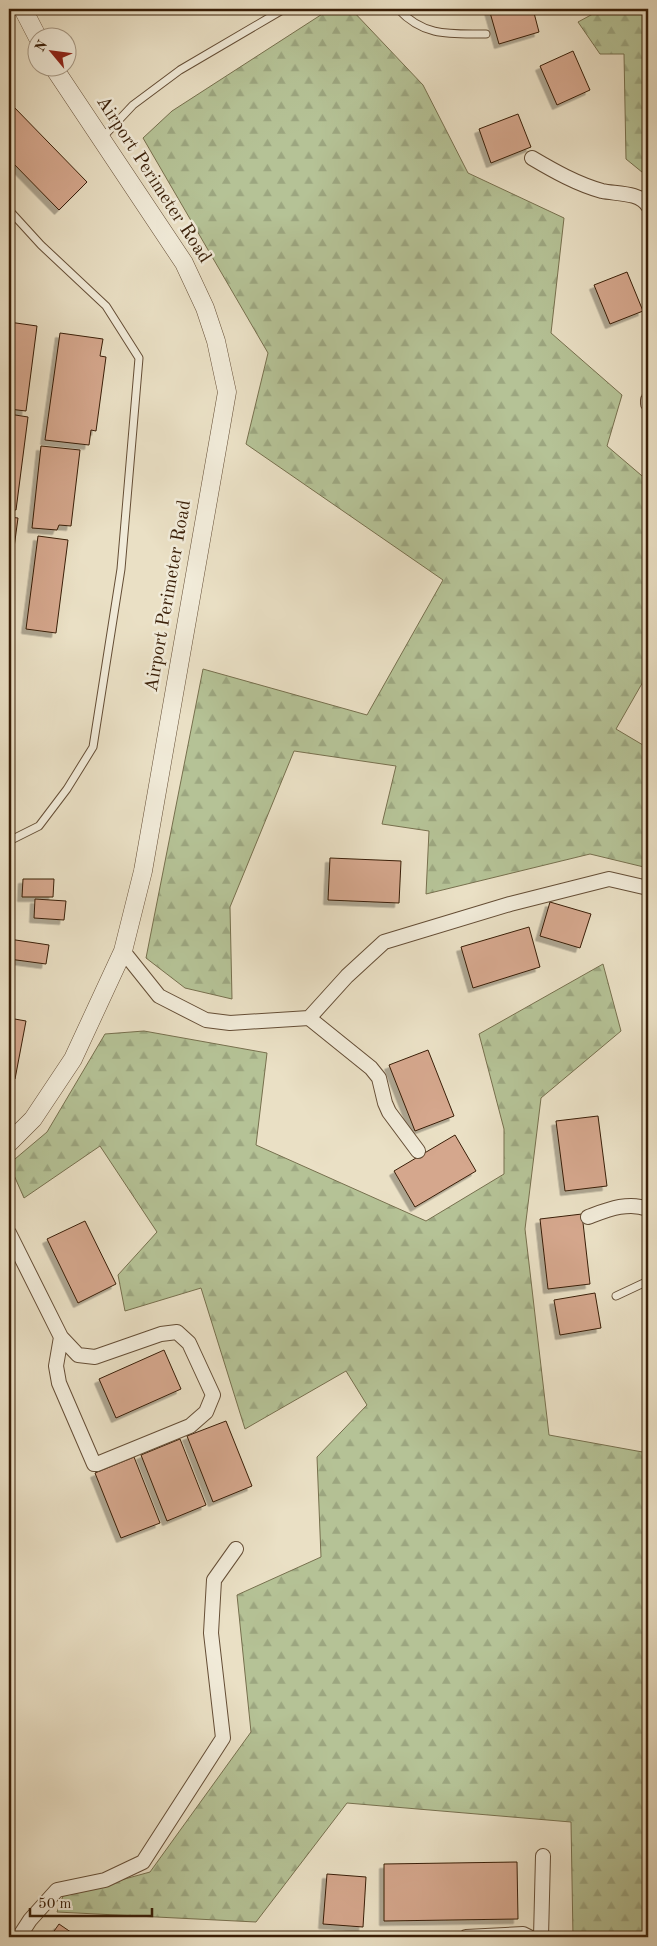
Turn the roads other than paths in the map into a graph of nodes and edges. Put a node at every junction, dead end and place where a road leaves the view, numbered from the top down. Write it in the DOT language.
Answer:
graph roads {
  1 [pos="23,9"];
  2 [pos="284,9"];
  3 [pos="398,9"];
  4 [pos="33,28"];
  5 [pos="486,34"];
  6 [pos="61,78"];
  7 [pos="102,138"];
  8 [pos="532,158"];
  9 [pos="648,206"];
  10 [pos="9,210"];
  11 [pos="648,400"];
  12 [pos="648,404"];
  13 [pos="9,841"];
  14 [pos="648,888"];
  15 [pos="123,951"];
  16 [pos="309,1018"];
  17 [pos="9,1143"];
  18 [pos="418,1151"];
  19 [pos="648,1209"];
  20 [pos="588,1217"];
  21 [pos="9,1233"];
  22 [pos="648,1281"];
  23 [pos="616,1296"];
  24 [pos="61,1336"];
  25 [pos="236,1549"];
  26 [pos="543,1856"];
  27 [pos="19,1937"];
  28 [pos="466,1937"];
  29 [pos="529,1937"];
  30 [pos="541,1937"];
  1 -- 4 [label="street"];
  2 -- 7 [label="lane"];
  3 -- 5 [label="lane"];
  6 -- 7 [label="street, Airport Perimeter Road"];
  7 -- 15 [label="street, Airport Perimeter Road"];
  8 -- 9 [label="street"];
  10 -- 13 [label="lane"];
  11 -- 12 [label="street"];
  14 -- 16 [label="street"];
  15 -- 16 [label="street"];
  15 -- 17 [label="street, Airport Perimeter Road"];
  16 -- 18 [label="street"];
  19 -- 20 [label="street"];
  21 -- 24 [label="street"];
  22 -- 23 [label="lane"];
  24 -- 24 [label="street"];
  25 -- 27 [label="street"];
  26 -- 30 [label="street"];
  28 -- 29 [label="street"];
}
